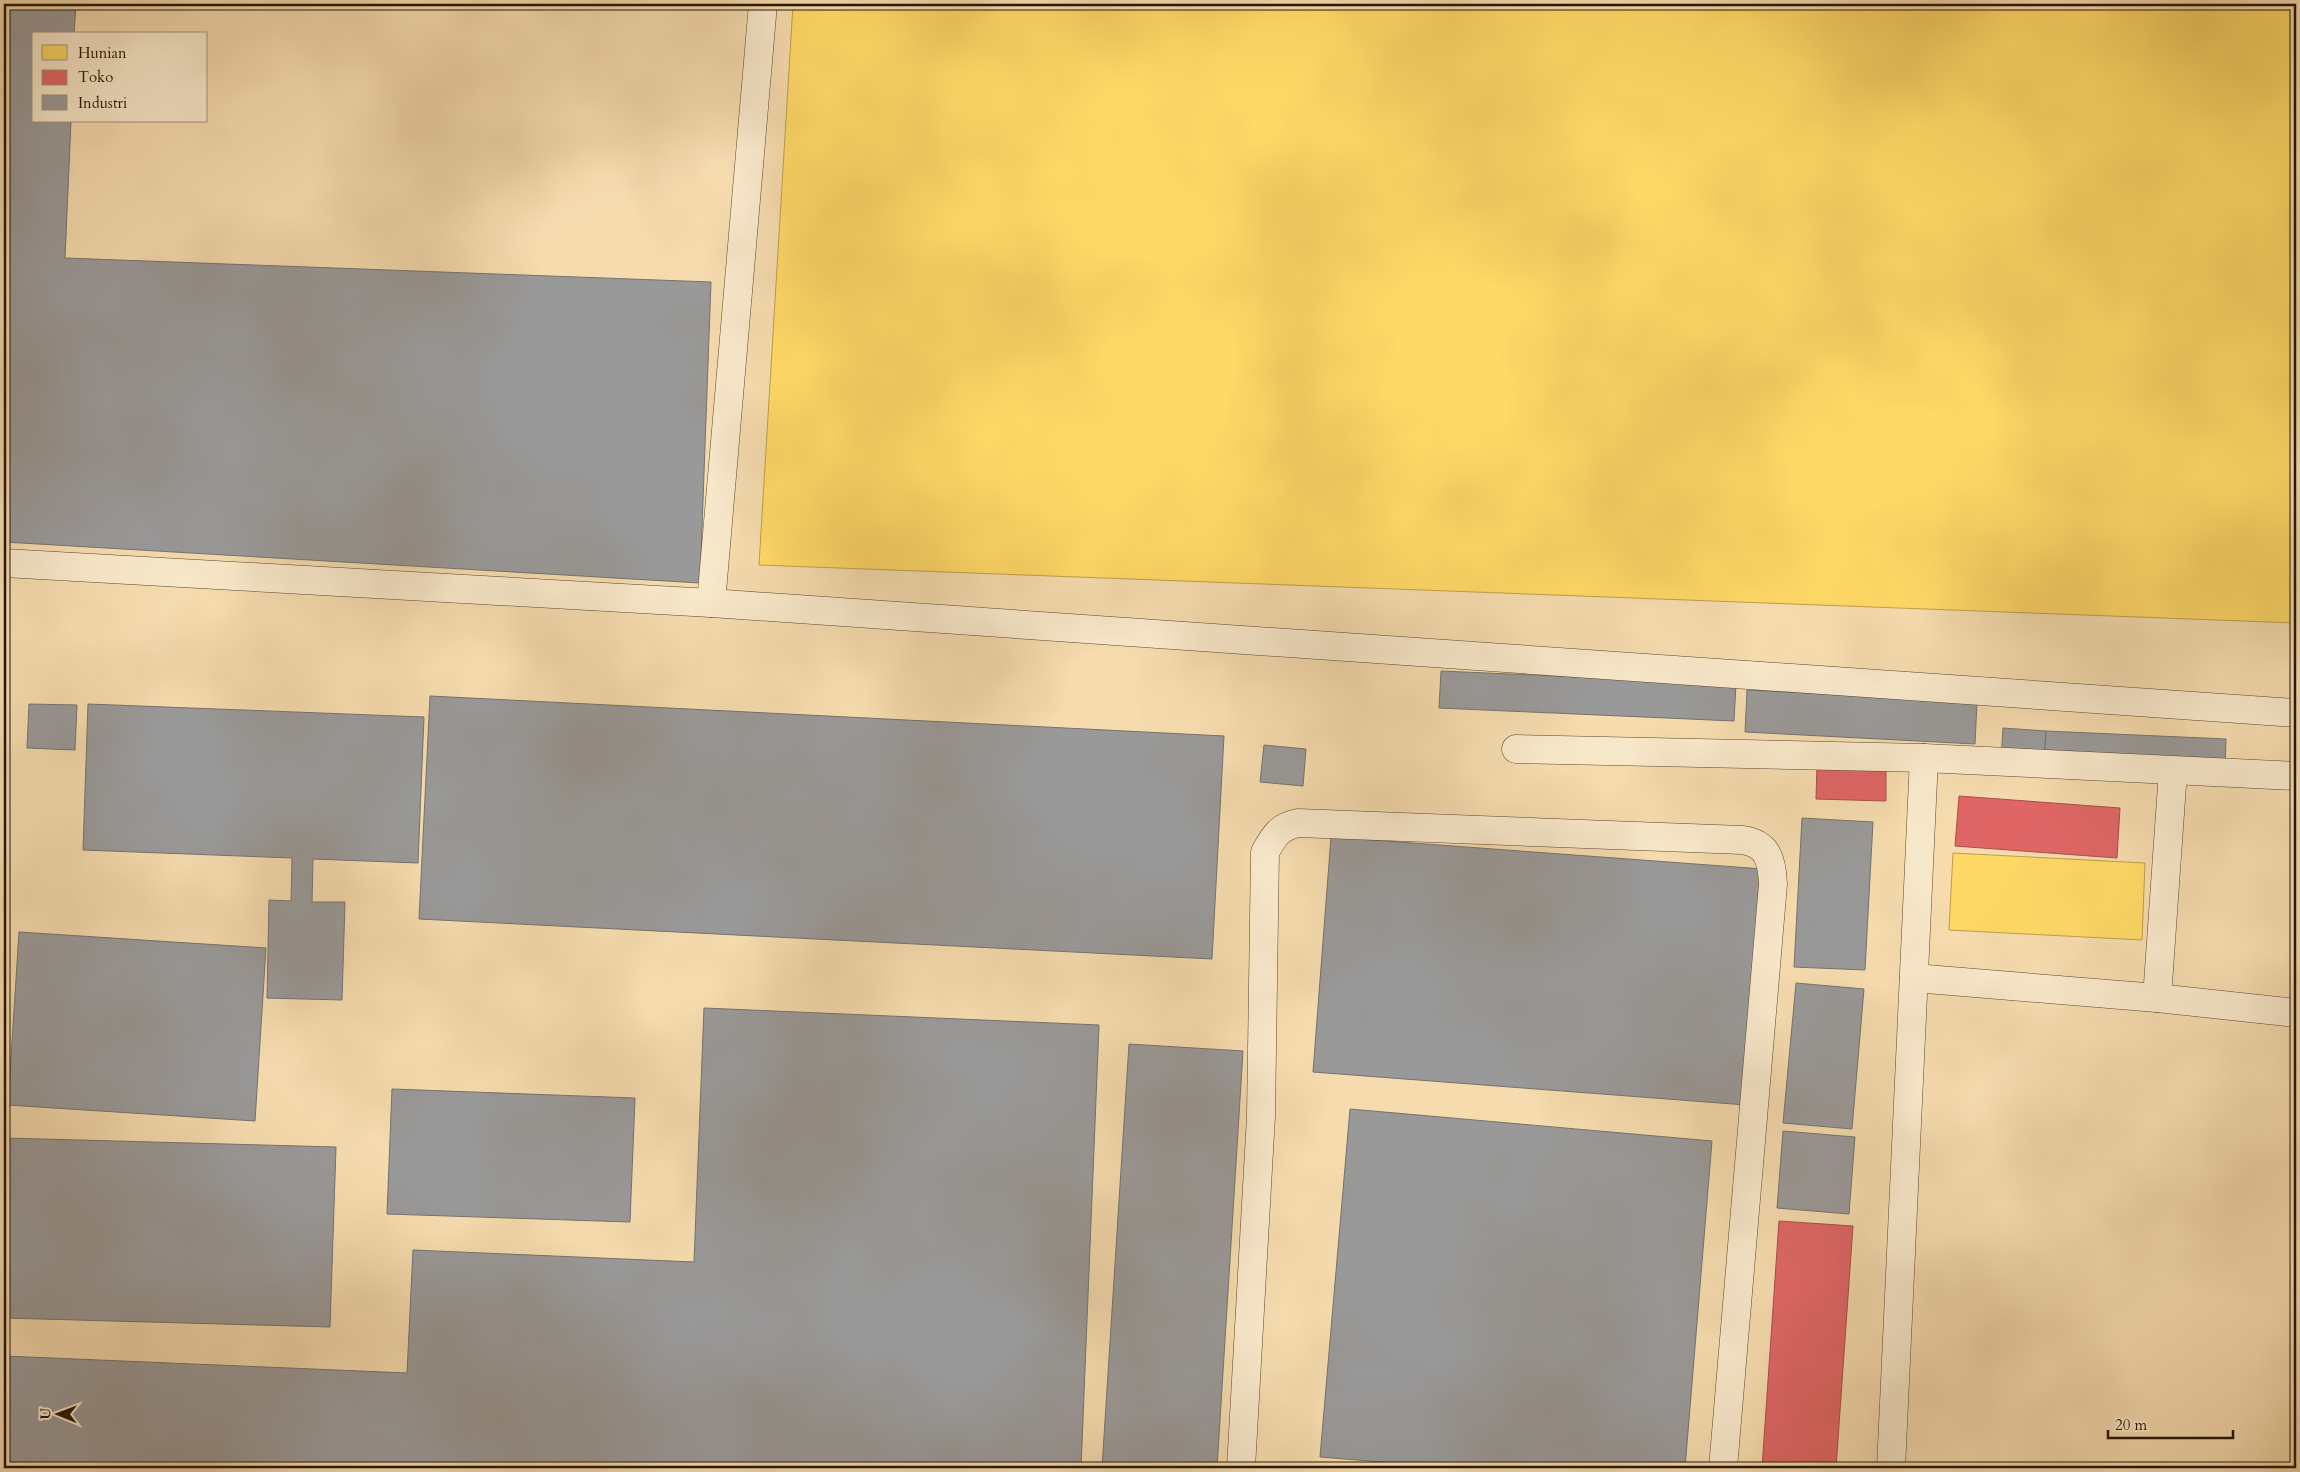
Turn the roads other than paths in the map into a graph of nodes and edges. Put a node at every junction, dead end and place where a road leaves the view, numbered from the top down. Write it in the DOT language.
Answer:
graph roads {
  1 [pos="763,4"];
  2 [pos="4,563"];
  3 [pos="711,603"];
  4 [pos="2296,713"];
  5 [pos="1516,749"];
  6 [pos="1924,758"];
  7 [pos="2173,770"];
  8 [pos="2296,776"];
  9 [pos="1914,978"];
  10 [pos="2157,998"];
  11 [pos="2296,1013"];
  12 [pos="1241,1468"];
  13 [pos="1723,1468"];
  14 [pos="1891,1468"];
  1 -- 3 [label="lane"];
  2 -- 3 [label="lane"];
  3 -- 4 [label="lane"];
  5 -- 6 [label="lane"];
  6 -- 7 [label="lane"];
  6 -- 9 [label="lane"];
  7 -- 8 [label="lane"];
  7 -- 10 [label="lane"];
  9 -- 10 [label="lane"];
  9 -- 14 [label="lane"];
  10 -- 11 [label="lane"];
  12 -- 13 [label="lane"];
}
